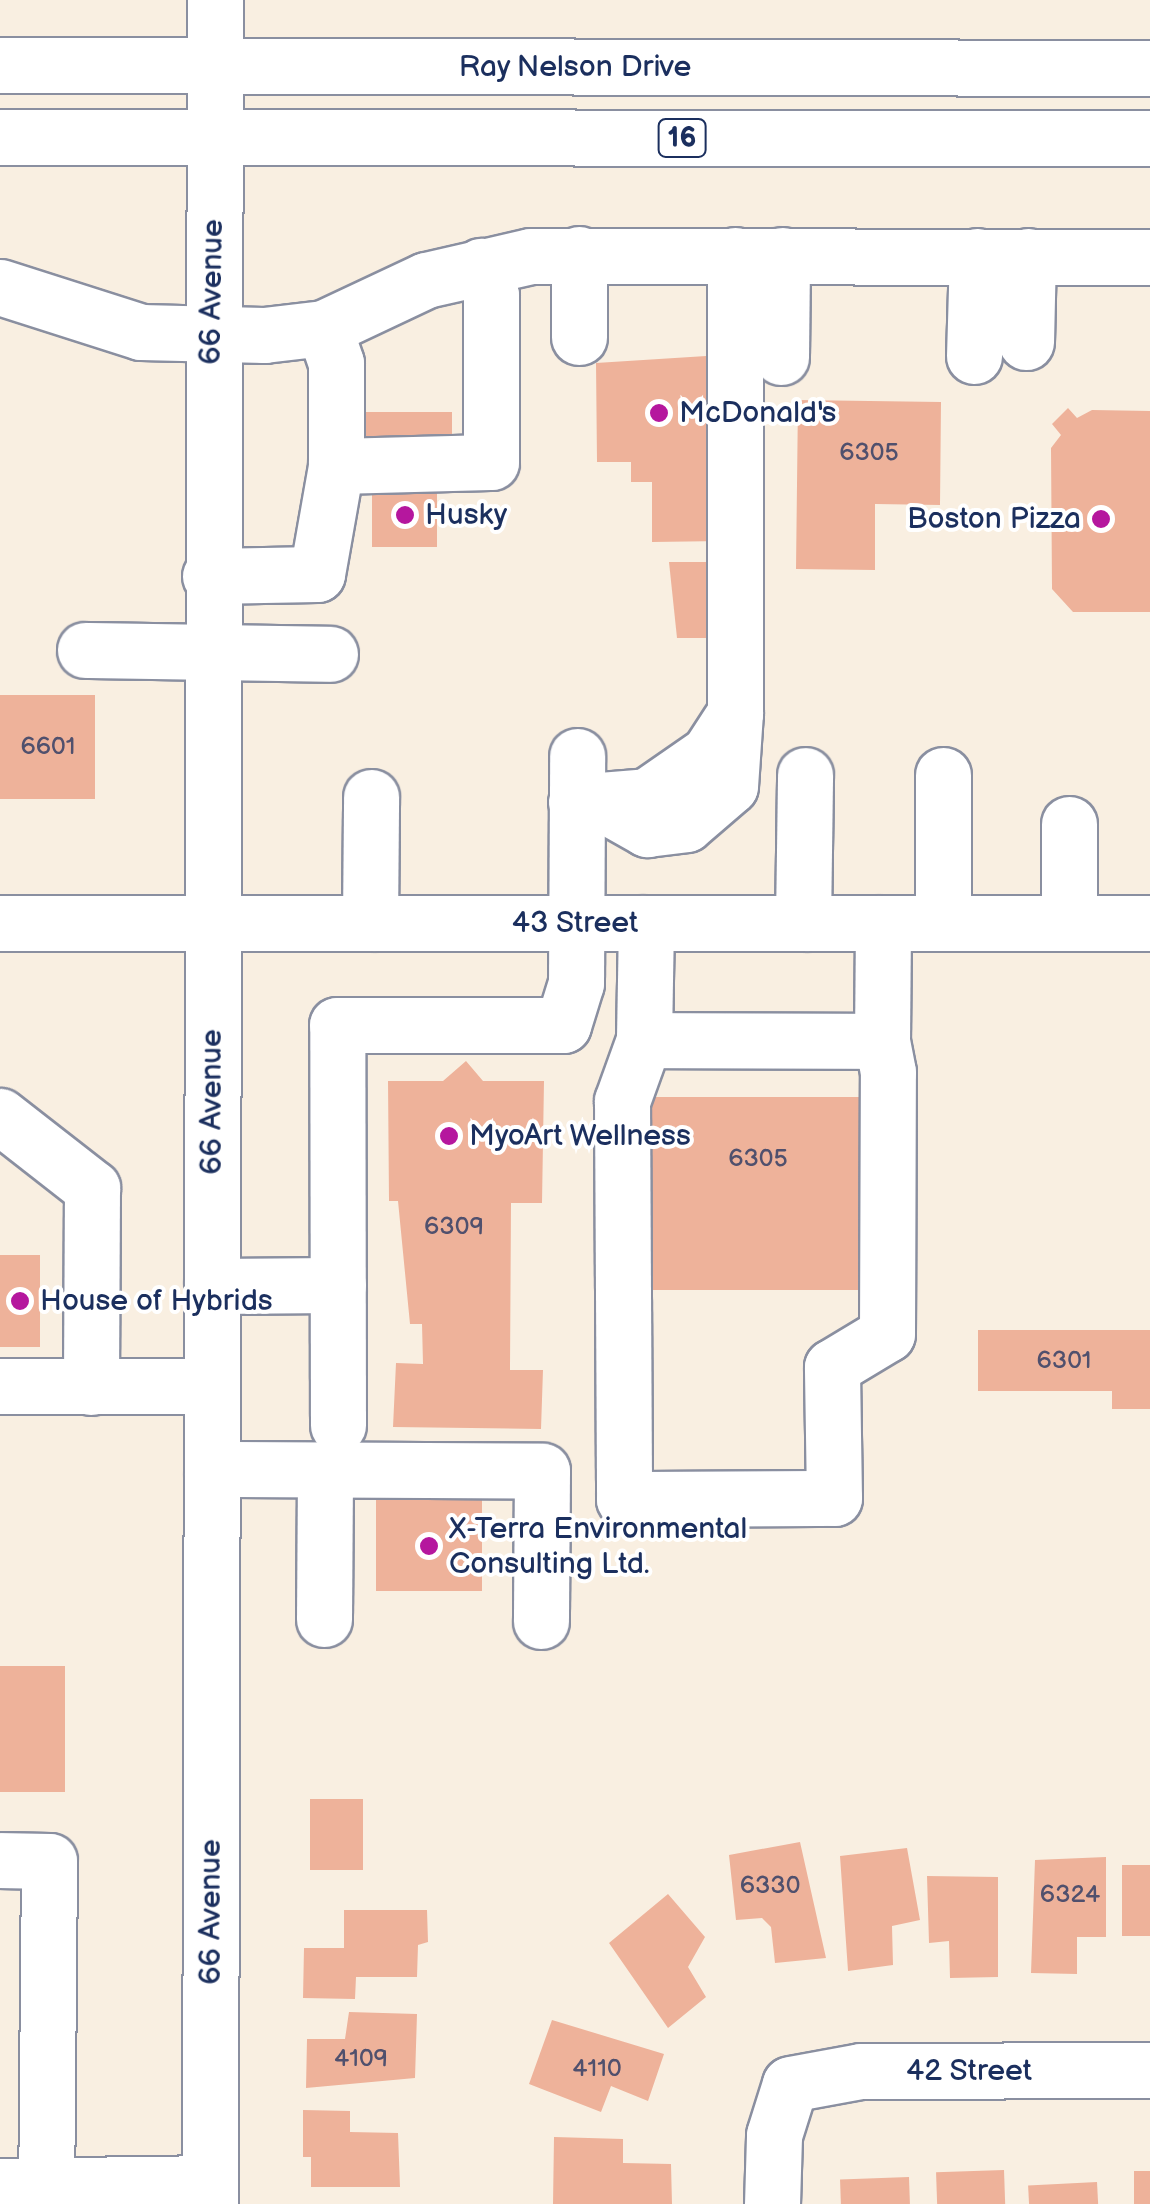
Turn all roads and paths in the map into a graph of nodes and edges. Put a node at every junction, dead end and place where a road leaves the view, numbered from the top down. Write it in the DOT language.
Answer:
graph roads {
  1 [pos="215,0"];
  2 [pos="0,65"];
  3 [pos="215,66"];
  4 [pos="1150,68"];
  5 [pos="215,137"];
  6 [pos="0,138"];
  7 [pos="1150,138"];
  8 [pos="579,254"];
  9 [pos="759,255"];
  10 [pos="1002,256"];
  11 [pos="1150,257"];
  12 [pos="481,266"];
  13 [pos="0,287"];
  14 [pos="324,328"];
  15 [pos="210,335"];
  16 [pos="579,337"];
  17 [pos="1026,342"];
  18 [pos="974,356"];
  19 [pos="781,357"];
  20 [pos="336,466"];
  21 [pos="210,576"];
  22 [pos="85,650"];
  23 [pos="211,653"];
  24 [pos="330,654"];
  25 [pos="805,775"];
  26 [pos="943,775"];
  27 [pos="371,797"];
  28 [pos="1070,824"];
  29 [pos="0,923"];
  30 [pos="213,923"];
  31 [pos="370,923"];
  32 [pos="575,923"];
  33 [pos="646,923"];
  34 [pos="803,923"];
  35 [pos="882,923"];
  36 [pos="943,923"];
  37 [pos="1069,923"];
  38 [pos="1150,923"];
  39 [pos="644,1040"];
  40 [pos="882,1041"];
  41 [pos="0,1116"];
  42 [pos="212,1286"];
  43 [pos="338,1286"];
  44 [pos="0,1386"];
  45 [pos="91,1386"];
  46 [pos="212,1386"];
  47 [pos="331,1447"];
  48 [pos="212,1469"];
  49 [pos="324,1620"];
  50 [pos="541,1621"];
  51 [pos="0,1860"];
  52 [pos="1150,2070"];
  53 [pos="23,2186"];
  54 [pos="210,2194"];
  55 [pos="772,2204"];
  1 -- 3 [label="main road, 66 Avenue"];
  2 -- 3 [label="main road, Ray Nelson Drive"];
  3 -- 4 [label="main road, Ray Nelson Drive"];
  3 -- 5 [label="main road, 66 Avenue"];
  5 -- 6 [label="main road, 16"];
  5 -- 7 [label="main road, 16"];
  5 -- 15 [label="main road, 66 Avenue"];
  8 -- 9 [label="main road"];
  8 -- 12 [label="main road"];
  8 -- 16 [label="main road"];
  9 -- 10 [label="main road"];
  9 -- 19 [label="main road"];
  9 -- 32 [label="main road"];
  10 -- 11 [label="main road"];
  10 -- 17 [label="main road"];
  10 -- 18 [label="main road"];
  12 -- 14 [label="main road"];
  12 -- 20 [label="main road"];
  13 -- 15 [label="main road"];
  14 -- 15 [label="main road"];
  14 -- 20 [label="main road"];
  15 -- 21 [label="main road, 66 Avenue"];
  20 -- 21 [label="main road"];
  21 -- 23 [label="main road, 66 Avenue"];
  22 -- 23 [label="main road"];
  23 -- 24 [label="main road"];
  23 -- 30 [label="main road, 66 Avenue"];
  25 -- 34 [label="main road"];
  26 -- 36 [label="main road"];
  27 -- 31 [label="main road"];
  28 -- 37 [label="main road"];
  29 -- 30 [label="main road, 43 Street"];
  30 -- 31 [label="main road, 43 Street"];
  30 -- 42 [label="main road, 66 Avenue"];
  31 -- 32 [label="main road, 43 Street"];
  32 -- 33 [label="main road, 43 Street"];
  32 -- 43 [label="main road"];
  33 -- 34 [label="main road, 43 Street"];
  33 -- 39 [label="main road"];
  34 -- 35 [label="main road, 43 Street"];
  35 -- 36 [label="main road, 43 Street"];
  35 -- 40 [label="main road"];
  36 -- 37 [label="main road, 43 Street"];
  37 -- 38 [label="main road, 43 Street"];
  39 -- 40 [label="main road"];
  39 -- 40 [label="main road"];
  41 -- 45 [label="main road"];
  42 -- 43 [label="main road"];
  42 -- 46 [label="main road, 66 Avenue"];
  43 -- 47 [label="main road"];
  44 -- 45 [label="main road"];
  45 -- 46 [label="main road"];
  46 -- 48 [label="main road, 66 Avenue"];
  47 -- 48 [label="main road"];
  47 -- 49 [label="main road"];
  47 -- 50 [label="main road"];
  48 -- 54 [label="main road, 66 Avenue"];
  51 -- 53 [label="main road"];
  52 -- 55 [label="main road, 42 Street"];
  53 -- 54 [label="main road"];
}
